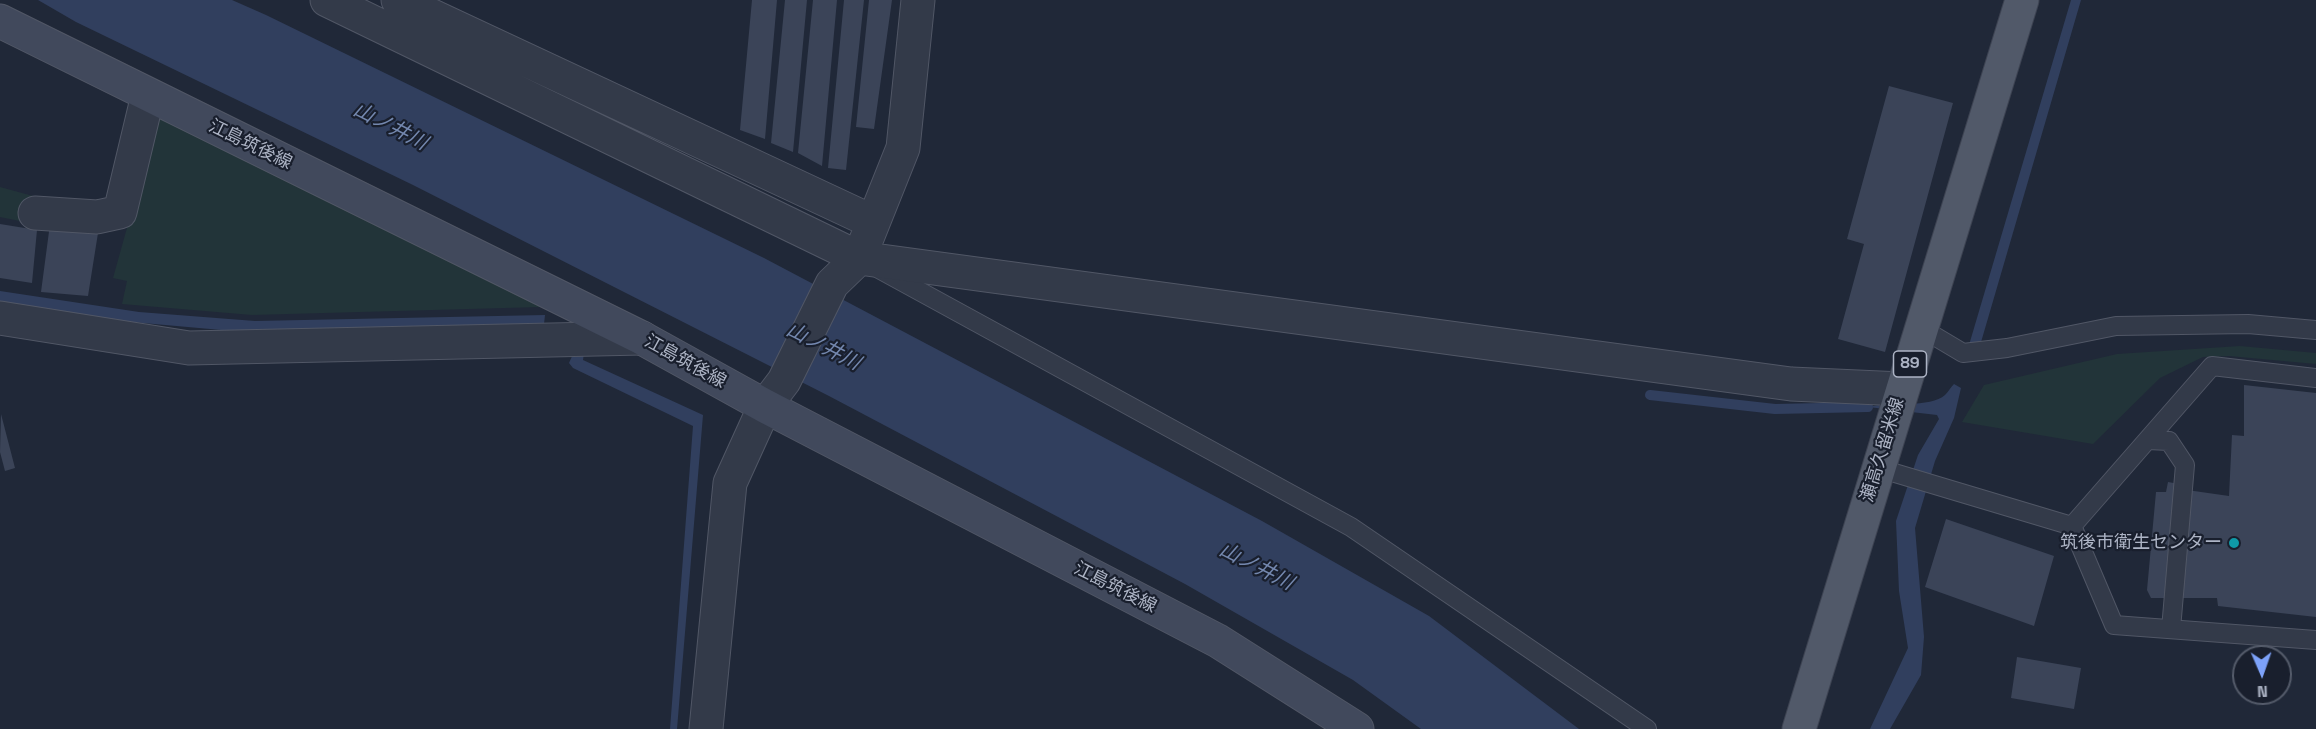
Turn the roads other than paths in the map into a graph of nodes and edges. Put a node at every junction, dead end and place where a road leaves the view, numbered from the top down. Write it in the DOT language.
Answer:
graph roads {
  1 [pos="327,0"];
  2 [pos="398,0"];
  3 [pos="918,0"];
  4 [pos="2022,0"];
  5 [pos="0,21"];
  6 [pos="148,95"];
  7 [pos="35,213"];
  8 [pos="873,222"];
  9 [pos="858,258"];
  10 [pos="0,318"];
  11 [pos="1921,327"];
  12 [pos="2316,330"];
  13 [pos="642,338"];
  14 [pos="2316,378"];
  15 [pos="1902,389"];
  16 [pos="765,406"];
  17 [pos="2148,440"];
  18 [pos="1878,468"];
  19 [pos="2072,526"];
  20 [pos="2171,629"];
  21 [pos="2316,640"];
  22 [pos="706,729"];
  23 [pos="1357,729"];
  24 [pos="1647,729"];
  25 [pos="1799,729"];
  1 -- 9 [label="street"];
  2 -- 8 [label="street"];
  3 -- 8 [label="street"];
  4 -- 11 [label="main road, 瀬高久留米線 / 89"];
  5 -- 6 [label="main road, 江島筑後線"];
  6 -- 7 [label="street"];
  6 -- 13 [label="main road, 江島筑後線"];
  8 -- 9 [label="street"];
  9 -- 15 [label="street"];
  9 -- 16 [label="street"];
  9 -- 24 [label="lane"];
  10 -- 13 [label="street"];
  11 -- 12 [label="lane"];
  11 -- 15 [label="main road, 瀬高久留米線 / 89"];
  13 -- 16 [label="main road, 江島筑後線"];
  14 -- 17 [label="lane"];
  15 -- 18 [label="main road, 瀬高久留米線 / 89"];
  16 -- 22 [label="street"];
  16 -- 23 [label="main road, 江島筑後線"];
  17 -- 19 [label="lane"];
  17 -- 20 [label="lane"];
  18 -- 19 [label="lane"];
  18 -- 25 [label="main road, 瀬高久留米線 / 89"];
  19 -- 20 [label="lane"];
  20 -- 21 [label="lane"];
}
